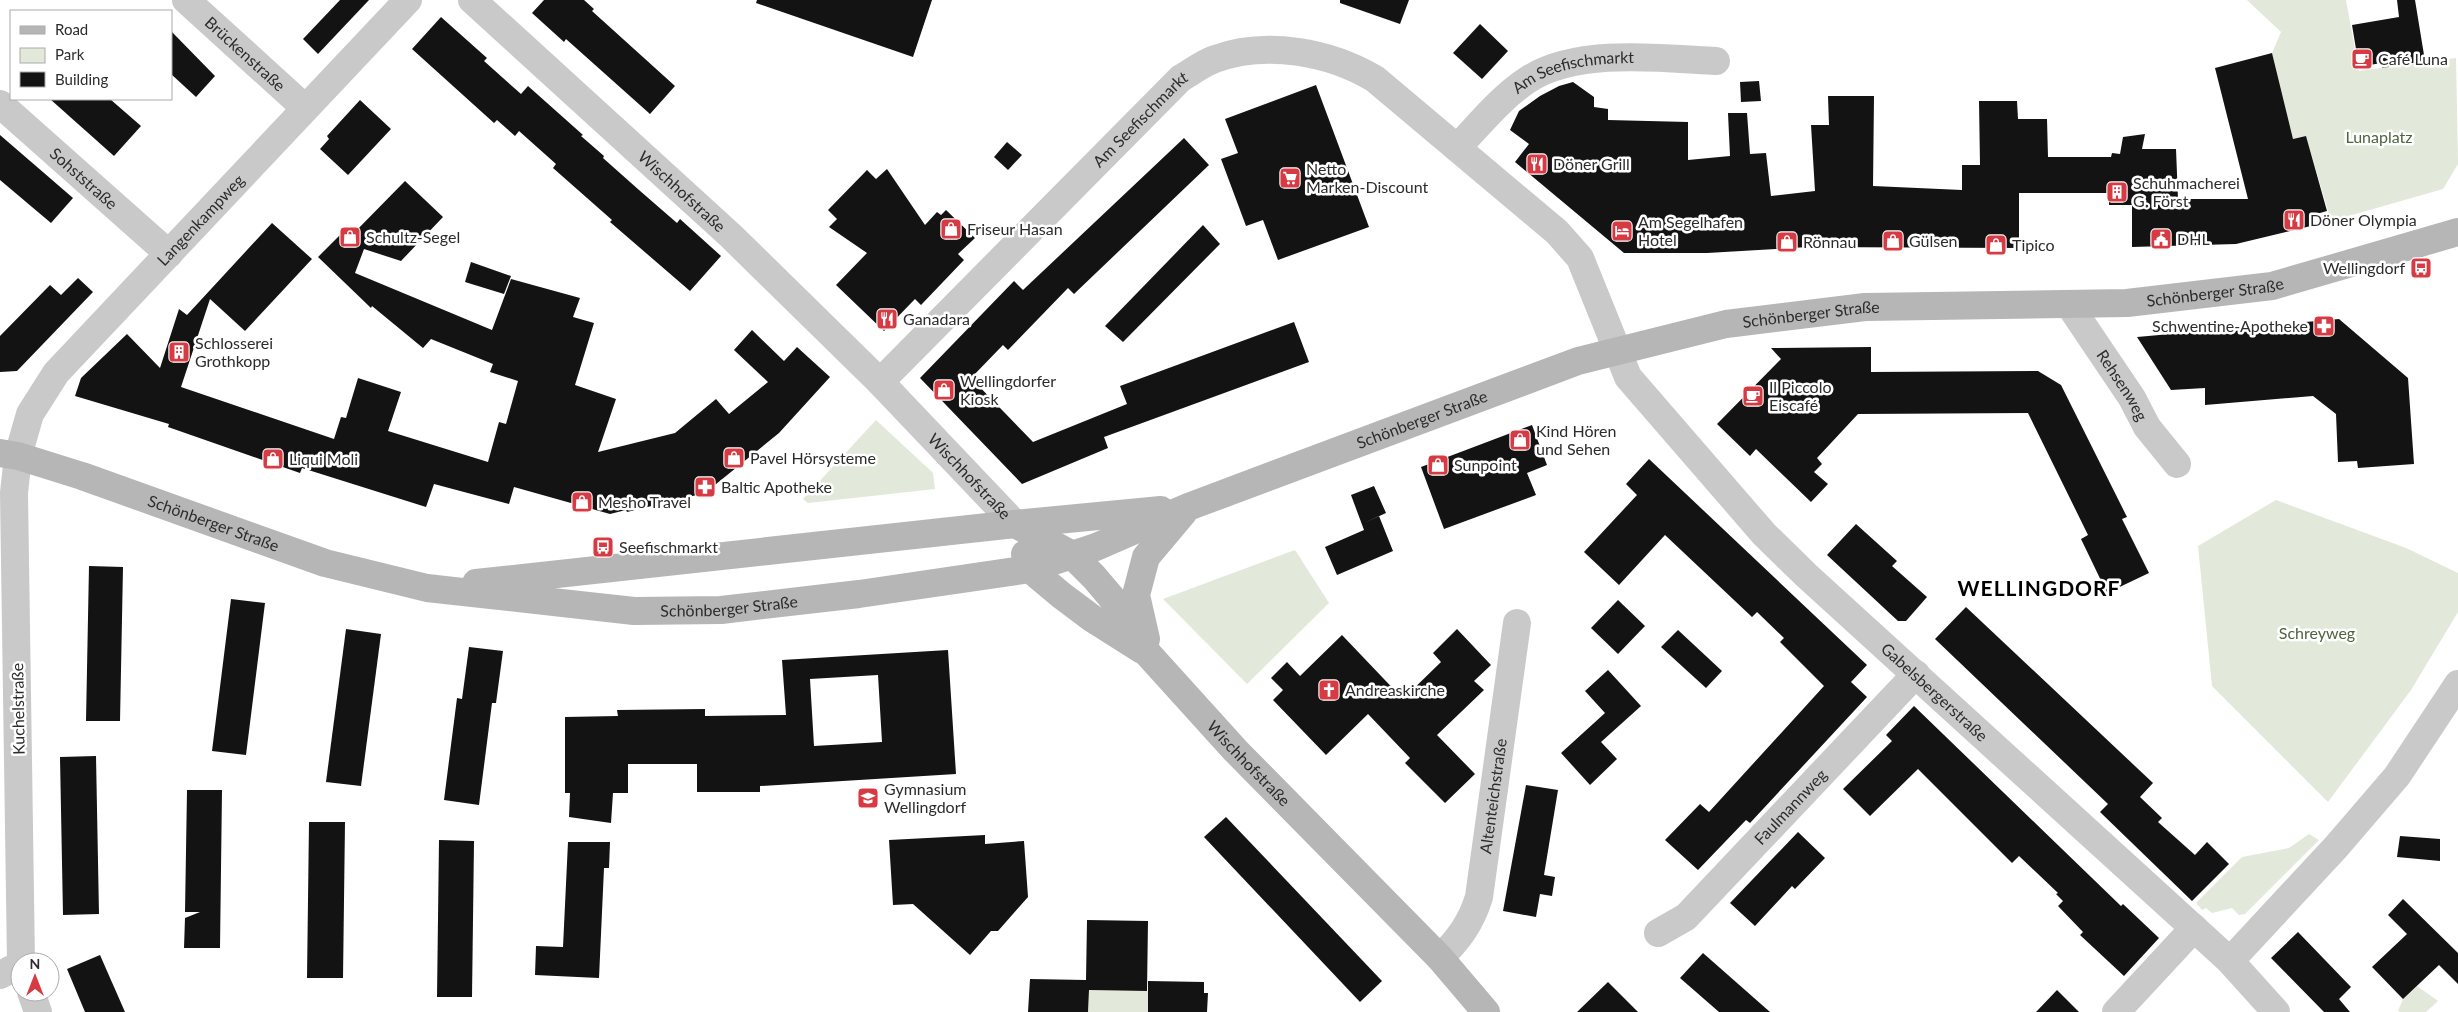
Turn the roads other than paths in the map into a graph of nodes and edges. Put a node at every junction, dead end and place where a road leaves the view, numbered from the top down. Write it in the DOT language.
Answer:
graph roads {
  1 [pos="186,0"];
  2 [pos="408,0"];
  3 [pos="472,0"];
  4 [pos="1716,61"];
  5 [pos="0,104"];
  6 [pos="305,108"];
  7 [pos="1457,148"];
  8 [pos="2458,232"];
  9 [pos="169,254"];
  10 [pos="2070,306"];
  11 [pos="1615,350"];
  12 [pos="880,382"];
  13 [pos="9,455"];
  14 [pos="2177,464"];
  15 [pos="1188,507"];
  16 [pos="1015,524"];
  17 [pos="1072,554"];
  18 [pos="1030,569"];
  19 [pos="427,588"];
  20 [pos="1517,624"];
  21 [pos="1149,655"];
  22 [pos="1916,674"];
  23 [pos="2458,684"];
  24 [pos="2194,928"];
  25 [pos="1658,933"];
  26 [pos="20,952"];
  27 [pos="1440,958"];
  28 [pos="2230,961"];
  29 [pos="1486,1012"];
  30 [pos="2116,1012"];
  31 [pos="2276,1012"];
  1 -- 6 [label="street, Brückenstraße"];
  2 -- 6 [label="street, Langenkampweg"];
  3 -- 12 [label="street, Wischhofstraße"];
  4 -- 7 [label="street, Am Seefischmarkt"];
  5 -- 9 [label="street, Sohststraße"];
  6 -- 9 [label="street, Langenkampweg"];
  7 -- 11 [label="street, Am Seefischmarkt"];
  7 -- 12 [label="street, Am Seefischmarkt"];
  8 -- 10 [label="main road, Schönberger Straße"];
  9 -- 13 [label="street, Langenkampweg"];
  10 -- 11 [label="main road, Schönberger Straße"];
  10 -- 14 [label="street, Rehsenweg"];
  11 -- 15 [label="main road, Schönberger Straße"];
  11 -- 22 [label="street, Gabelsbergerstraße"];
  12 -- 16 [label="street, Wischhofstraße"];
  13 -- 19 [label="main road, Schönberger Straße"];
  13 -- 26 [label="street, Kuchelstraße"];
  15 -- 16 [label="main road, Schönberger Straße"];
  15 -- 17 [label="main road, Schönberger Straße"];
  15 -- 21 [label="main road, Schönberger Straße"];
  16 -- 17 [label="main road, Wischhofstraße"];
  16 -- 18 [label="main road"];
  16 -- 19 [label="main road, Schönberger Straße"];
  17 -- 18 [label="main road, Schönberger Straße"];
  17 -- 21 [label="main road, Wischhofstraße"];
  18 -- 19 [label="main road, Schönberger Straße"];
  18 -- 21 [label="main road"];
  20 -- 27 [label="street, Altenteichstraße"];
  21 -- 27 [label="main road, Wischhofstraße"];
  22 -- 24 [label="street, Gabelsbergerstraße"];
  22 -- 25 [label="street, Faulmannweg"];
  23 -- 28 [label="street"];
  24 -- 28 [label="street, Gabelsbergerstraße"];
  24 -- 30 [label="street"];
  27 -- 29 [label="main road, Wischhofstraße"];
  28 -- 31 [label="street, Gabelsbergerstraße"];
}
